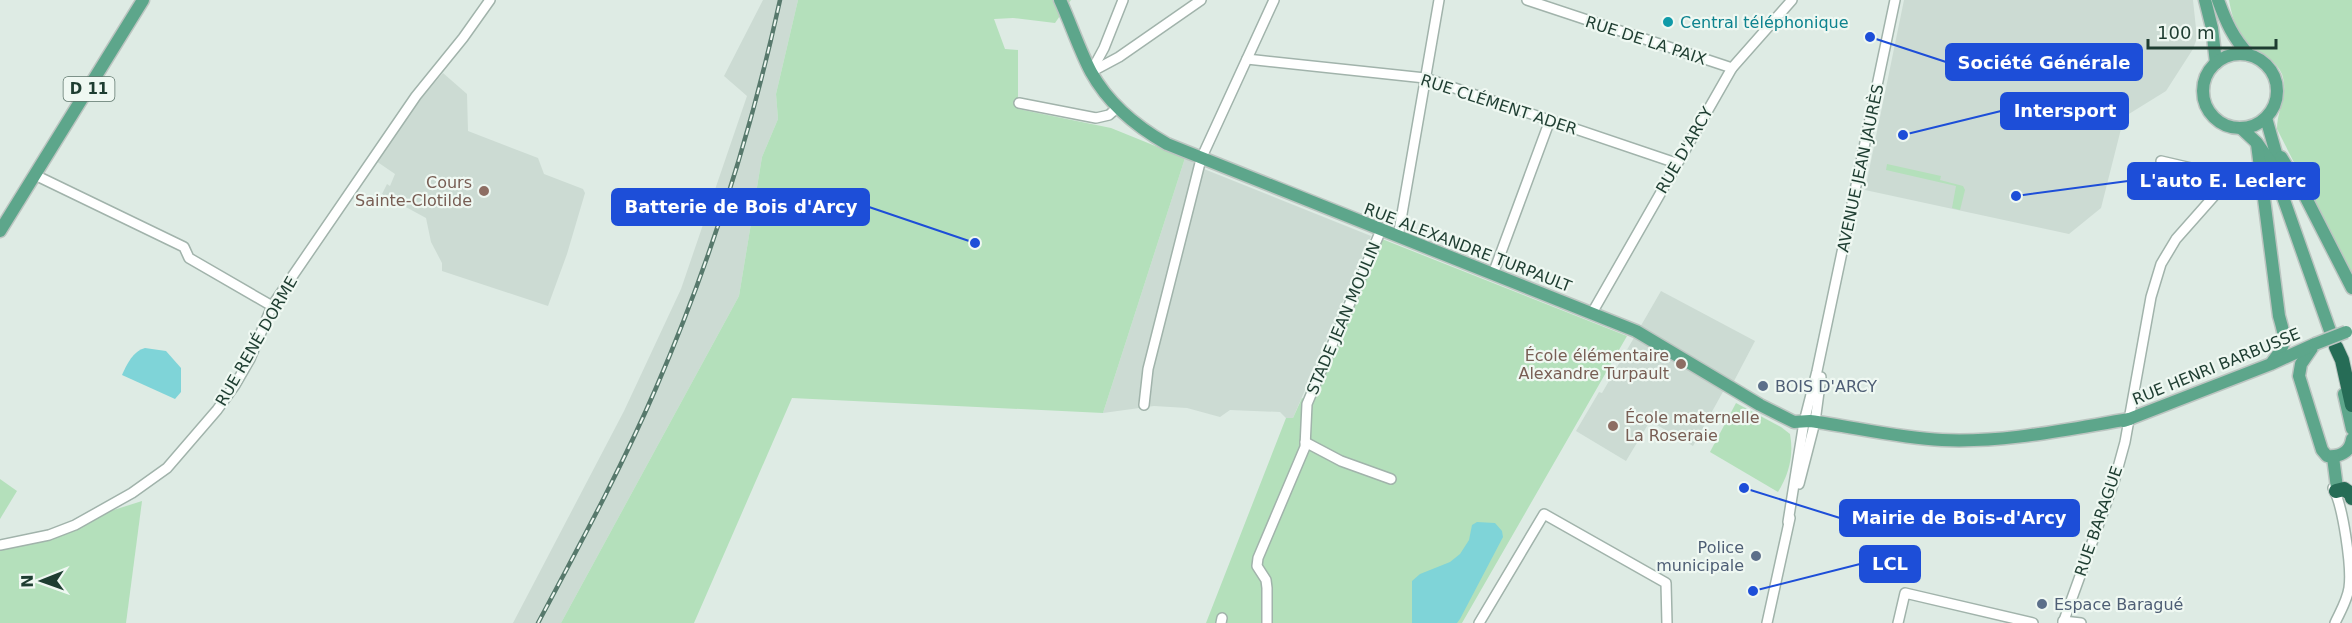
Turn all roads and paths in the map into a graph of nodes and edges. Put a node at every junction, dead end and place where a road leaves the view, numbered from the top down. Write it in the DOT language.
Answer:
graph roads {
  1 [pos="490,0"];
  2 [pos="1060,0"];
  3 [pos="1123,0"];
  4 [pos="1201,0"];
  5 [pos="1274,0"];
  6 [pos="1439,0"];
  7 [pos="1527,0"];
  8 [pos="1792,0"];
  9 [pos="1895,0"];
  10 [pos="2205,0"];
  11 [pos="2218,0"];
  12 [pos="143,1"];
  13 [pos="2249,55"];
  14 [pos="1247,59"];
  15 [pos="2216,63"];
  16 [pos="1732,68"];
  17 [pos="1091,72"];
  18 [pos="1425,78"];
  19 [pos="1019,103"];
  20 [pos="1118,107"];
  21 [pos="2266,118"];
  22 [pos="1550,120"];
  23 [pos="2241,128"];
  24 [pos="2257,143"];
  25 [pos="2275,148"];
  26 [pos="1201,159"];
  27 [pos="2161,161"];
  28 [pos="1676,163"];
  29 [pos="2238,169"];
  30 [pos="35,175"];
  31 [pos="2230,177"];
  32 [pos="0,231"];
  33 [pos="1381,231"];
  34 [pos="1398,237"];
  35 [pos="1493,274"];
  36 [pos="2352,288"];
  37 [pos="272,306"];
  38 [pos="1592,313"];
  39 [pos="2351,331"];
  40 [pos="2315,344"];
  41 [pos="2336,347"];
  42 [pos="2271,364"];
  43 [pos="2352,379"];
  44 [pos="1144,405"];
  45 [pos="2352,405"];
  46 [pos="2130,419"];
  47 [pos="1810,422"];
  48 [pos="2352,429"];
  49 [pos="2352,439"];
  50 [pos="1305,442"];
  51 [pos="2330,457"];
  52 [pos="1391,479"];
  53 [pos="2336,491"];
  54 [pos="2352,498"];
  55 [pos="0,545"];
  56 [pos="2063,622"];
  57 [pos="1267,623"];
  58 [pos="1479,623"];
  59 [pos="1667,623"];
  60 [pos="1767,623"];
  61 [pos="1898,623"];
  62 [pos="2033,623"];
  63 [pos="2080,623"];
  64 [pos="2335,623"];
  1 -- 37 [label="street, RUE RENÉ DORME"];
  2 -- 17 [label="main road, RUE ALEXANDRE TURPAULT"];
  3 -- 17 [label="street"];
  4 -- 17 [label="street"];
  5 -- 14 [label="street"];
  6 -- 18 [label="street"];
  7 -- 16 [label="street, RUE DE LA PAIX"];
  8 -- 16 [label="street, RUE D'ARCY"];
  9 -- 47 [label="street, AVENUE JEAN JAURÈS"];
  10 -- 15 [label="main road"];
  11 -- 13 [label="main road"];
  12 -- 30 [label="main road, D 11"];
  13 -- 15 [label="main road"];
  13 -- 21 [label="main road"];
  14 -- 18 [label="street, RUE CLÉMENT ADER"];
  14 -- 26 [label="street"];
  15 -- 23 [label="main road"];
  16 -- 28 [label="street, RUE D'ARCY"];
  17 -- 20 [label="main road, RUE ALEXANDRE TURPAULT"];
  18 -- 22 [label="street, RUE CLÉMENT ADER"];
  18 -- 34 [label="street"];
  19 -- 20 [label="street"];
  20 -- 26 [label="main road, RUE ALEXANDRE TURPAULT"];
  21 -- 23 [label="main road"];
  21 -- 25 [label="main road"];
  22 -- 28 [label="street, RUE CLÉMENT ADER"];
  22 -- 35 [label="street"];
  23 -- 24 [label="main road"];
  24 -- 41 [label="main road"];
  24 -- 42 [label="main road"];
  25 -- 36 [label="main road"];
  25 -- 43 [label="main road"];
  26 -- 33 [label="main road, RUE ALEXANDRE TURPAULT"];
  26 -- 44 [label="street"];
  27 -- 31 [label="street"];
  28 -- 38 [label="street, RUE D'ARCY"];
  29 -- 31 [label="street, RUE BARAGUE"];
  30 -- 32 [label="main road, D 11"];
  30 -- 37 [label="street"];
  31 -- 46 [label="street, RUE BARAGUE"];
  33 -- 34 [label="main road, RUE ALEXANDRE TURPAULT"];
  33 -- 50 [label="street, STADE JEAN MOULIN"];
  34 -- 35 [label="main road, RUE ALEXANDRE TURPAULT"];
  35 -- 38 [label="main road, RUE ALEXANDRE TURPAULT"];
  37 -- 55 [label="street, RUE RENÉ DORME"];
  38 -- 47 [label="main road, RUE ALEXANDRE TURPAULT"];
  39 -- 40 [label="main road, RUE HENRI BARBUSSE, bridge"];
  40 -- 42 [label="main road, RUE HENRI BARBUSSE"];
  40 -- 51 [label="main road"];
  41 -- 45 [label="highway"];
  41 -- 48 [label="main road"];
  42 -- 46 [label="main road, RUE HENRI BARBUSSE"];
  46 -- 47 [label="main road, RUE HENRI BARBUSSE"];
  46 -- 56 [label="street, RUE BARAGUE"];
  47 -- 60 [label="street, AVENUE JEAN JAURÈS"];
  49 -- 51 [label="main road"];
  50 -- 52 [label="street"];
  50 -- 57 [label="street, STADE JEAN MOULIN"];
  51 -- 53 [label="main road"];
  53 -- 54 [label="highway"];
  53 -- 64 [label="street"];
  56 -- 63 [label="street"];
  58 -- 59 [label="street"];
  61 -- 62 [label="street"];
}
